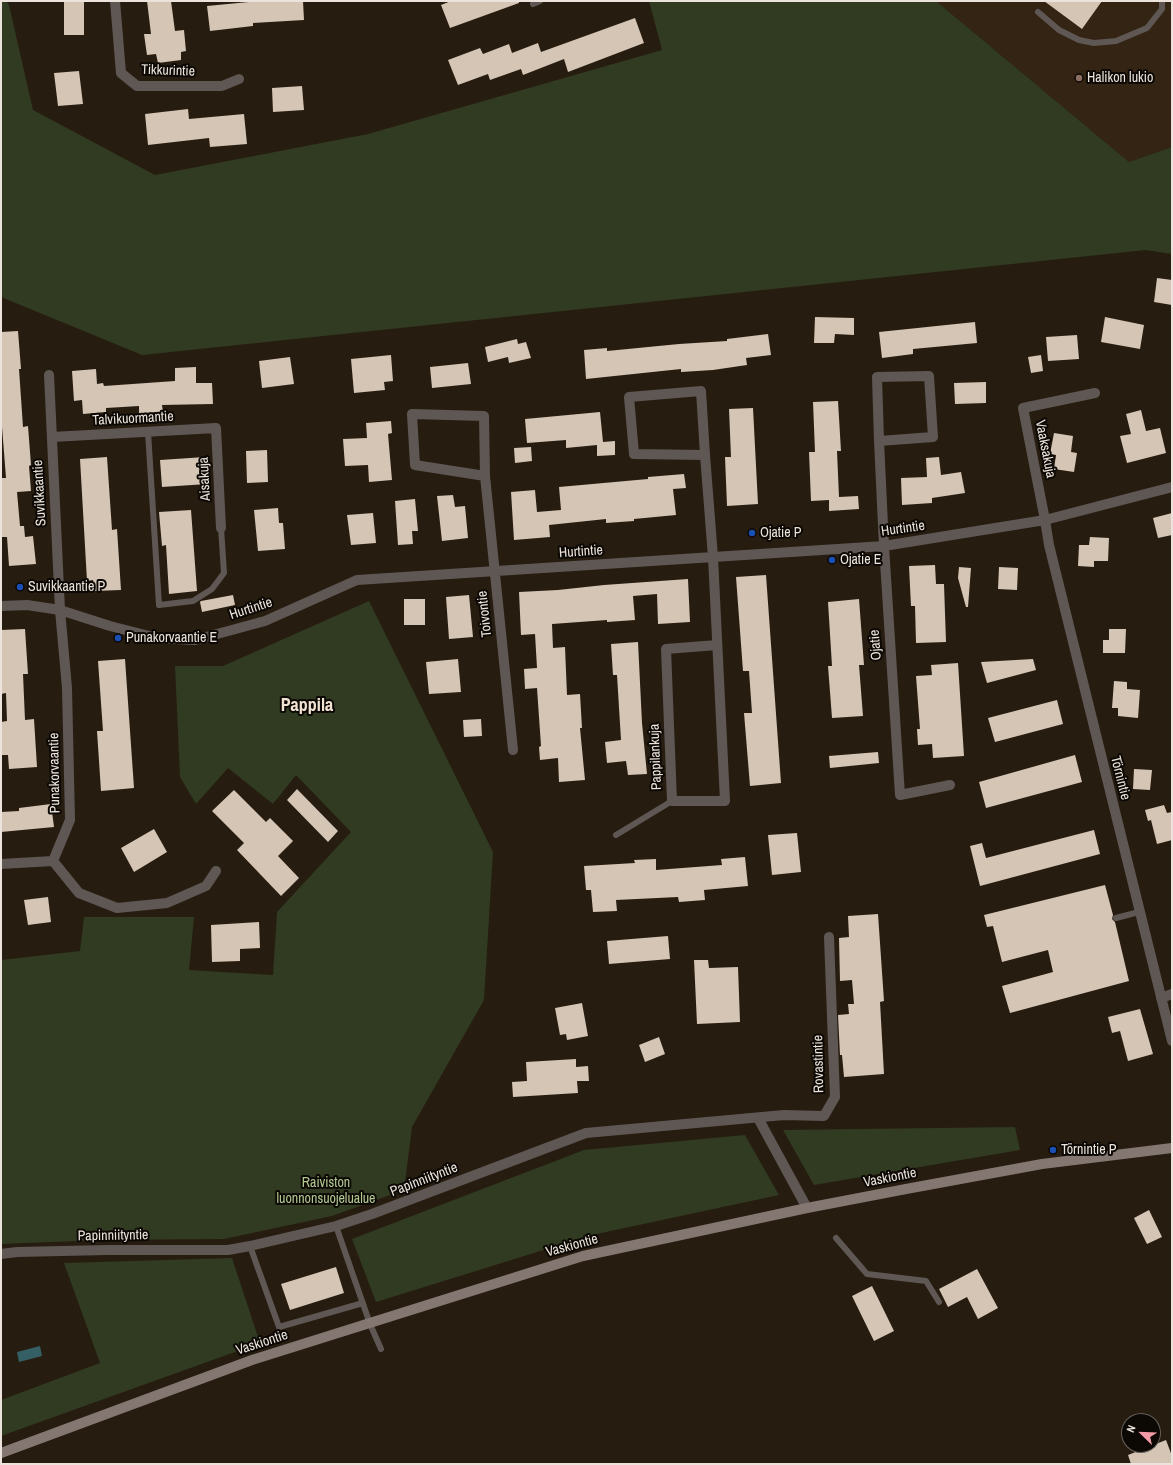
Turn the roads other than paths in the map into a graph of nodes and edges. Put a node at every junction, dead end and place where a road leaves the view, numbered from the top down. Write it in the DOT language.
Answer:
graph roads {
  1 [pos="115,1"];
  2 [pos="540,1"];
  3 [pos="1162,1"];
  4 [pos="533,4"];
  5 [pos="1038,12"];
  6 [pos="239,79"];
  7 [pos="49,375"];
  8 [pos="1096,393"];
  9 [pos="216,428"];
  10 [pos="148,432"];
  11 [pos="52,437"];
  12 [pos="879,442"];
  13 [pos="705,455"];
  14 [pos="486,476"];
  15 [pos="1172,487"];
  16 [pos="1045,520"];
  17 [pos="221,528"];
  18 [pos="884,546"];
  19 [pos="713,557"];
  20 [pos="494,572"];
  21 [pos="1,606"];
  22 [pos="60,610"];
  23 [pos="717,645"];
  24 [pos="513,750"];
  25 [pos="950,785"];
  26 [pos="672,801"];
  27 [pos="616,835"];
  28 [pos="53,862"];
  29 [pos="1,864"];
  30 [pos="216,871"];
  31 [pos="1139,912"];
  32 [pos="1116,918"];
  33 [pos="829,937"];
  34 [pos="1172,994"];
  35 [pos="1161,998"];
  36 [pos="1172,1041"];
  37 [pos="758,1118"];
  38 [pos="1172,1148"];
  39 [pos="807,1208"];
  40 [pos="336,1226"];
  41 [pos="836,1238"];
  42 [pos="250,1246"];
  43 [pos="1,1254"];
  44 [pos="939,1302"];
  45 [pos="363,1303"];
  46 [pos="370,1324"];
  47 [pos="381,1349"];
  48 [pos="1,1453"];
  1 -- 6 [label="street, Tikkurintie"];
  2 -- 4 [label="lane"];
  3 -- 5 [label="lane"];
  7 -- 11 [label="street, Suvikkaantie"];
  8 -- 16 [label="street, Vaaksakuja"];
  9 -- 10 [label="street, Talvikuormantie"];
  9 -- 17 [label="street, Aisakuja"];
  10 -- 11 [label="street, Talvikuormantie"];
  10 -- 17 [label="lane"];
  11 -- 22 [label="street, Suvikkaantie"];
  12 -- 12 [label="street, Ojatie"];
  12 -- 18 [label="street, Ojatie"];
  13 -- 13 [label="street, Pappilankuja"];
  13 -- 19 [label="street, Pappilankuja"];
  14 -- 14 [label="street, Toivontie"];
  14 -- 20 [label="street, Toivontie"];
  15 -- 16 [label="street, Hurtintie"];
  16 -- 18 [label="street, Hurtintie"];
  16 -- 31 [label="street, Törnintie"];
  18 -- 19 [label="street, Hurtintie"];
  18 -- 25 [label="street, Ojatie"];
  19 -- 20 [label="street, Hurtintie"];
  19 -- 23 [label="street, Pappilankuja"];
  20 -- 22 [label="street, Hurtintie"];
  20 -- 24 [label="street, Toivontie"];
  21 -- 22 [label="street, Hurtintie"];
  22 -- 28 [label="street, Punakorvaantie"];
  23 -- 26 [label="street, Pappilankuja"];
  23 -- 26 [label="street, Pappilankuja"];
  26 -- 27 [label="lane"];
  28 -- 29 [label="street"];
  28 -- 30 [label="street"];
  31 -- 32 [label="lane"];
  31 -- 35 [label="street, Törnintie"];
  33 -- 37 [label="street, Rovastintie"];
  34 -- 35 [label="street"];
  35 -- 36 [label="street, Törnintie"];
  37 -- 39 [label="street"];
  37 -- 40 [label="street, Papinniityntie"];
  38 -- 39 [label="main road, Vaskiontie"];
  39 -- 46 [label="main road, Vaskiontie"];
  40 -- 42 [label="street, Papinniityntie"];
  40 -- 45 [label="lane"];
  41 -- 44 [label="lane"];
  42 -- 43 [label="street, Papinniityntie"];
  42 -- 45 [label="lane"];
  45 -- 46 [label="lane"];
  46 -- 47 [label="lane"];
  46 -- 48 [label="main road, Vaskiontie"];
}
